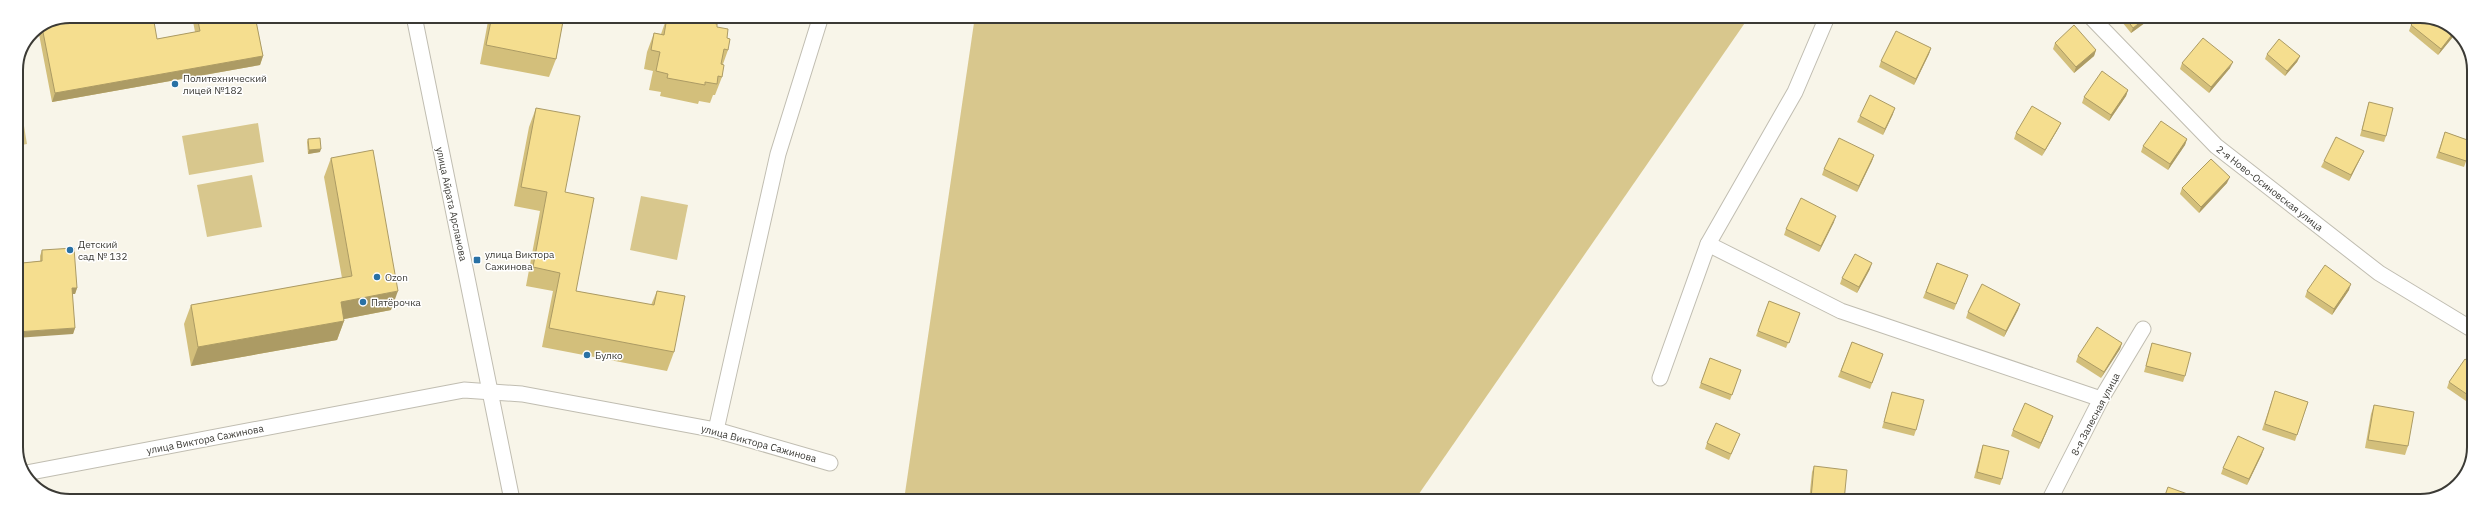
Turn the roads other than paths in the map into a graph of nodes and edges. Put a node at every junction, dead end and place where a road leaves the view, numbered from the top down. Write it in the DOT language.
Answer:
graph roads {
  1 [pos="415,23"];
  2 [pos="818,23"];
  3 [pos="1824,23"];
  4 [pos="2097,23"];
  5 [pos="1708,244"];
  6 [pos="2467,326"];
  7 [pos="2143,329"];
  8 [pos="1660,378"];
  9 [pos="490,391"];
  10 [pos="2101,399"];
  11 [pos="716,430"];
  12 [pos="830,462"];
  13 [pos="31,472"];
  14 [pos="511,494"];
  15 [pos="2053,494"];
  1 -- 9 [label="street, улица Айрата Арсланова"];
  2 -- 11 [label="street"];
  3 -- 5 [label="street"];
  4 -- 6 [label="street, 2-я Ново-Осиновская улица"];
  5 -- 8 [label="street"];
  5 -- 10 [label="street"];
  7 -- 10 [label="street, 8-я Залесная улица"];
  9 -- 11 [label="street, улица Виктора Сажинова"];
  9 -- 13 [label="street, улица Виктора Сажинова"];
  9 -- 14 [label="street, улица Айрата Арсланова"];
  10 -- 15 [label="street, 8-я Залесная улица"];
  11 -- 12 [label="street, улица Виктора Сажинова"];
}
